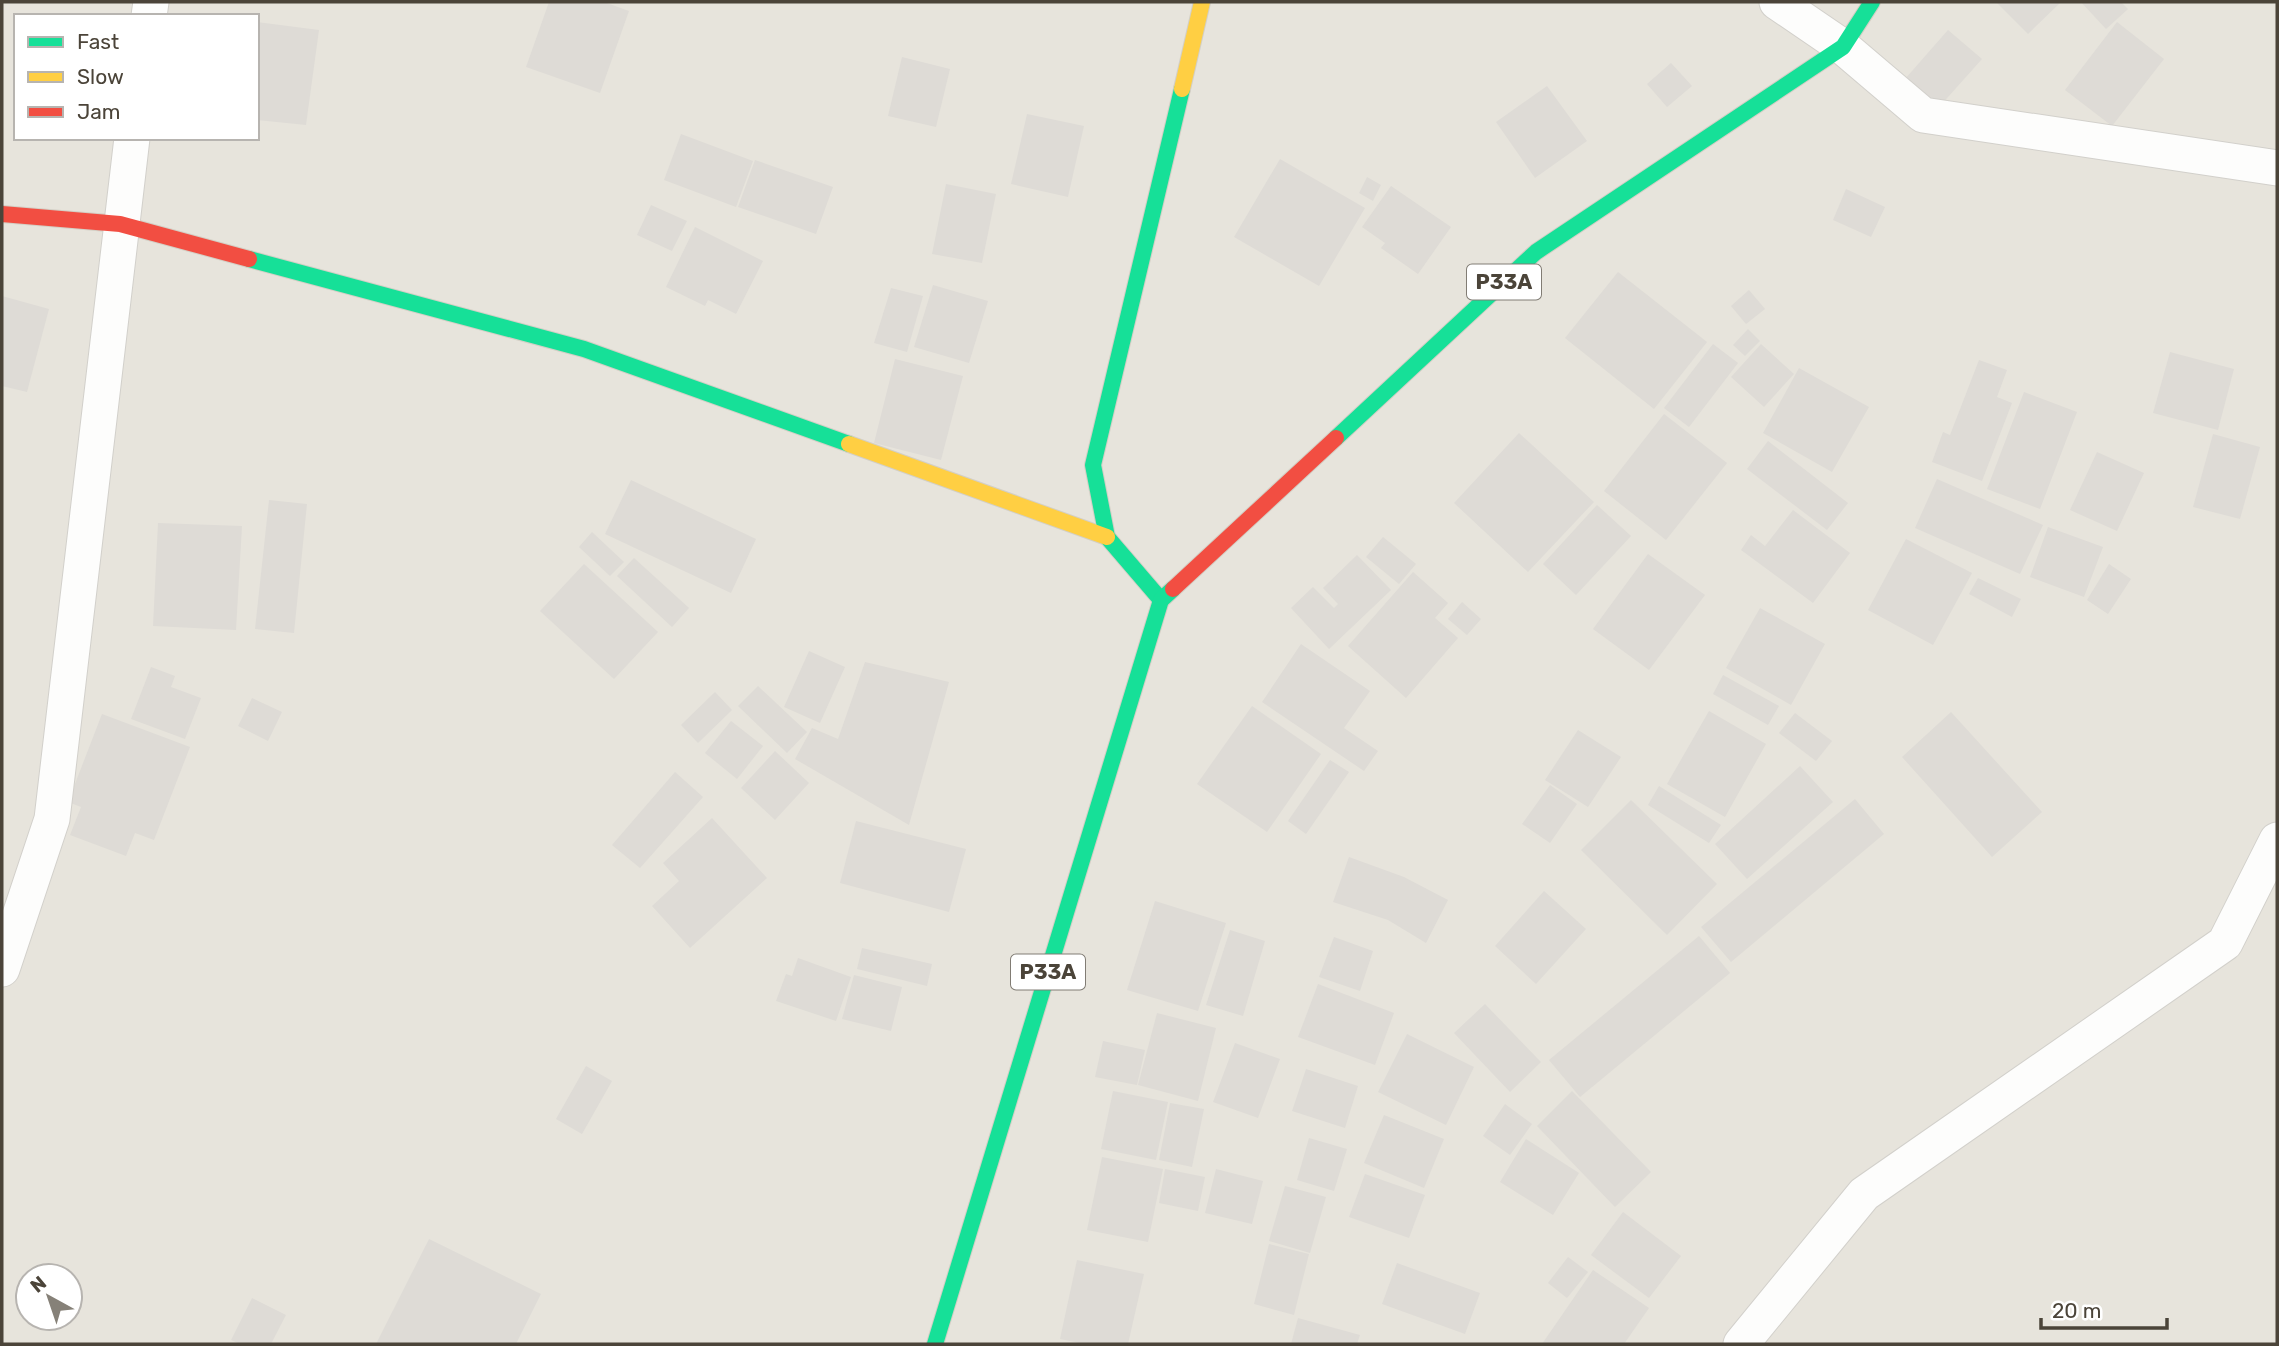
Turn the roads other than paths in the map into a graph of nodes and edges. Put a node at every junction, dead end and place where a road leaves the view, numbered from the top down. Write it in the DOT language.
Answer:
graph roads {
  1 [pos="1202,2"];
  2 [pos="1777,2"];
  3 [pos="1872,2"];
  4 [pos="1843,47"];
  5 [pos="132,140"];
  6 [pos="2277,168"];
  7 [pos="2,214"];
  8 [pos="120,223"];
  9 [pos="1107,537"];
  10 [pos="1161,600"];
  11 [pos="2277,839"];
  12 [pos="2,969"];
  13 [pos="935,1344"];
  14 [pos="1741,1344"];
  1 -- 9 [label="street"];
  2 -- 4 [label="street"];
  3 -- 4 [label="street, P33A"];
  4 -- 6 [label="street"];
  4 -- 10 [label="street, P33A"];
  5 -- 8 [label="street"];
  7 -- 8 [label="street"];
  8 -- 9 [label="street"];
  8 -- 12 [label="street"];
  9 -- 10 [label="street"];
  10 -- 13 [label="street, P33A"];
  11 -- 14 [label="street"];
}
